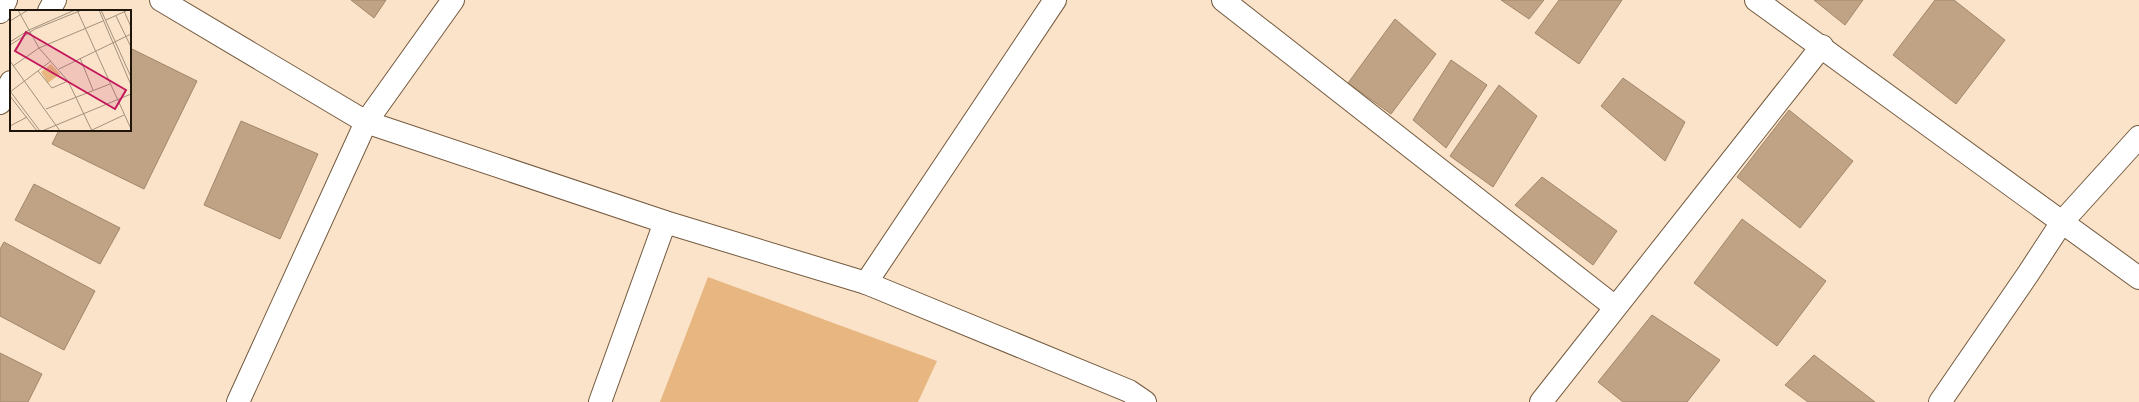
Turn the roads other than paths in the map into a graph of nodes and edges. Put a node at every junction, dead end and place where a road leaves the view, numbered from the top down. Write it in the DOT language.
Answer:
graph roads {
  1 [pos="6,0"];
  2 [pos="55,0"];
  3 [pos="161,0"];
  4 [pos="453,0"];
  5 [pos="1055,0"];
  6 [pos="1223,0"];
  7 [pos="1756,0"];
  8 [pos="50,10"];
  9 [pos="0,12"];
  10 [pos="1822,46"];
  11 [pos="10,84"];
  12 [pos="0,103"];
  13 [pos="366,122"];
  14 [pos="2139,137"];
  15 [pos="665,222"];
  16 [pos="2062,222"];
  17 [pos="2139,278"];
  18 [pos="866,283"];
  19 [pos="1615,306"];
  20 [pos="1132,398"];
  21 [pos="238,402"];
  22 [pos="600,402"];
  23 [pos="1541,402"];
  24 [pos="1940,402"];
  1 -- 9 [label="street"];
  2 -- 8 [label="street"];
  3 -- 13 [label="street"];
  4 -- 13 [label="street"];
  5 -- 18 [label="street"];
  6 -- 19 [label="street"];
  7 -- 10 [label="street"];
  10 -- 16 [label="street"];
  10 -- 19 [label="street"];
  11 -- 12 [label="street"];
  13 -- 15 [label="street"];
  13 -- 21 [label="street"];
  14 -- 16 [label="street"];
  15 -- 18 [label="street"];
  15 -- 22 [label="street"];
  16 -- 17 [label="street"];
  16 -- 24 [label="street"];
  18 -- 20 [label="street"];
  19 -- 23 [label="street"];
}
